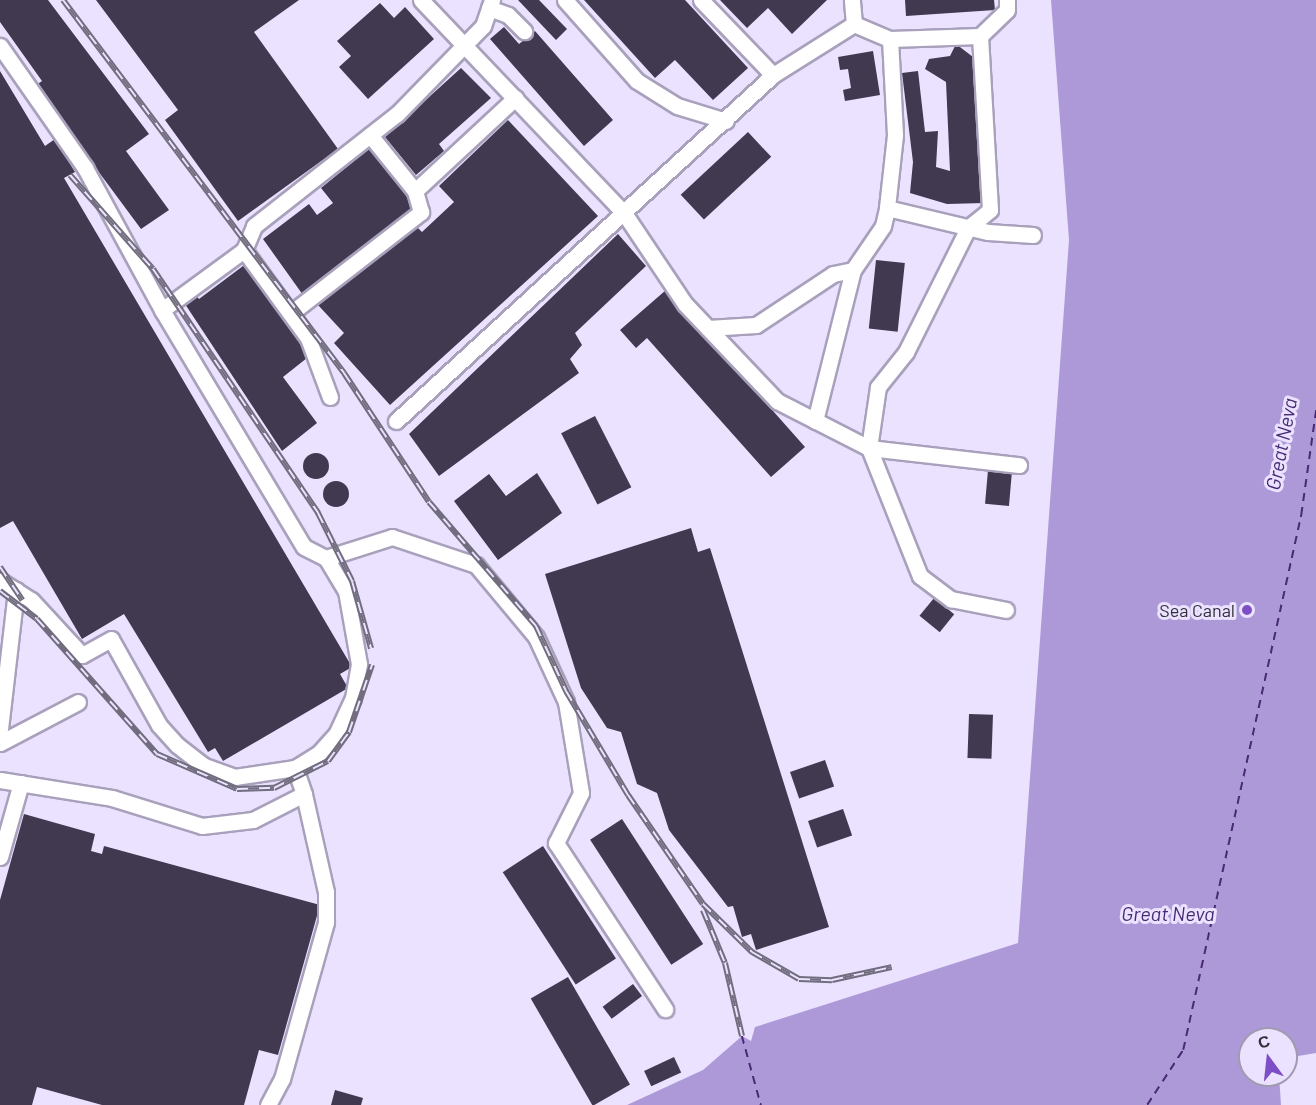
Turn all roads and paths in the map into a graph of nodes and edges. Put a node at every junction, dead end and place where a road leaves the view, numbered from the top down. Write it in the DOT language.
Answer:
graph roads {
  1 [pos="421,0"];
  2 [pos="565,0"];
  3 [pos="701,0"];
  4 [pos="852,0"];
  5 [pos="1007,0"];
  6 [pos="490,4"];
  7 [pos="854,24"];
  8 [pos="524,31"];
  9 [pos="980,36"];
  10 [pos="890,39"];
  11 [pos="0,46"];
  12 [pos="466,47"];
  13 [pos="773,75"];
  14 [pos="515,98"];
  15 [pos="726,121"];
  16 [pos="370,135"];
  17 [pos="415,191"];
  18 [pos="887,208"];
  19 [pos="624,213"];
  20 [pos="968,228"];
  21 [pos="1033,235"];
  22 [pos="244,250"];
  23 [pos="853,270"];
  24 [pos="162,310"];
  25 [pos="291,313"];
  26 [pos="708,328"];
  27 [pos="330,397"];
  28 [pos="396,421"];
  29 [pos="815,421"];
  30 [pos="869,448"];
  31 [pos="1019,465"];
  32 [pos="326,558"];
  33 [pos="0,581"];
  34 [pos="16,590"];
  35 [pos="1005,610"];
  36 [pos="78,702"];
  37 [pos="0,729"];
  38 [pos="0,743"];
  39 [pos="295,768"];
  40 [pos="0,780"];
  41 [pos="21,783"];
  42 [pos="304,794"];
  43 [pos="4,827"];
  44 [pos="0,857"];
  45 [pos="665,1009"];
  46 [pos="268,1105"];
  1 -- 12 [label="lane"];
  2 -- 15 [label="lane"];
  3 -- 13 [label="lane"];
  4 -- 7 [label="lane"];
  5 -- 9 [label="lane"];
  6 -- 8 [label="lane"];
  6 -- 12 [label="lane"];
  7 -- 10 [label="lane"];
  7 -- 13 [label="lane"];
  9 -- 10 [label="lane"];
  9 -- 20 [label="lane"];
  10 -- 18 [label="lane"];
  11 -- 24 [label="lane"];
  12 -- 14 [label="lane"];
  12 -- 16 [label="lane"];
  13 -- 15 [label="lane"];
  14 -- 17 [label="lane"];
  14 -- 19 [label="lane"];
  15 -- 19 [label="lane"];
  16 -- 17 [label="lane"];
  16 -- 22 [label="lane"];
  17 -- 25 [label="lane"];
  18 -- 20 [label="lane"];
  18 -- 23 [label="lane"];
  19 -- 26 [label="lane"];
  19 -- 28 [label="lane"];
  20 -- 21 [label="lane"];
  20 -- 30 [label="lane"];
  22 -- 24 [label="lane"];
  22 -- 25 [label="lane"];
  23 -- 26 [label="lane"];
  23 -- 29 [label="lane"];
  24 -- 32 [label="lane"];
  25 -- 27 [label="lane"];
  26 -- 29 [label="lane"];
  29 -- 30 [label="lane"];
  30 -- 31 [label="lane"];
  30 -- 35 [label="lane"];
  32 -- 39 [label="lane"];
  32 -- 45 [label="lane"];
  33 -- 34 [label="lane"];
  34 -- 37 [label="lane"];
  34 -- 39 [label="lane"];
  36 -- 38 [label="lane"];
  39 -- 42 [label="lane"];
  40 -- 41 [label="lane"];
  41 -- 42 [label="lane"];
  41 -- 43 [label="lane"];
  42 -- 46 [label="lane"];
  43 -- 44 [label="lane"];
}
